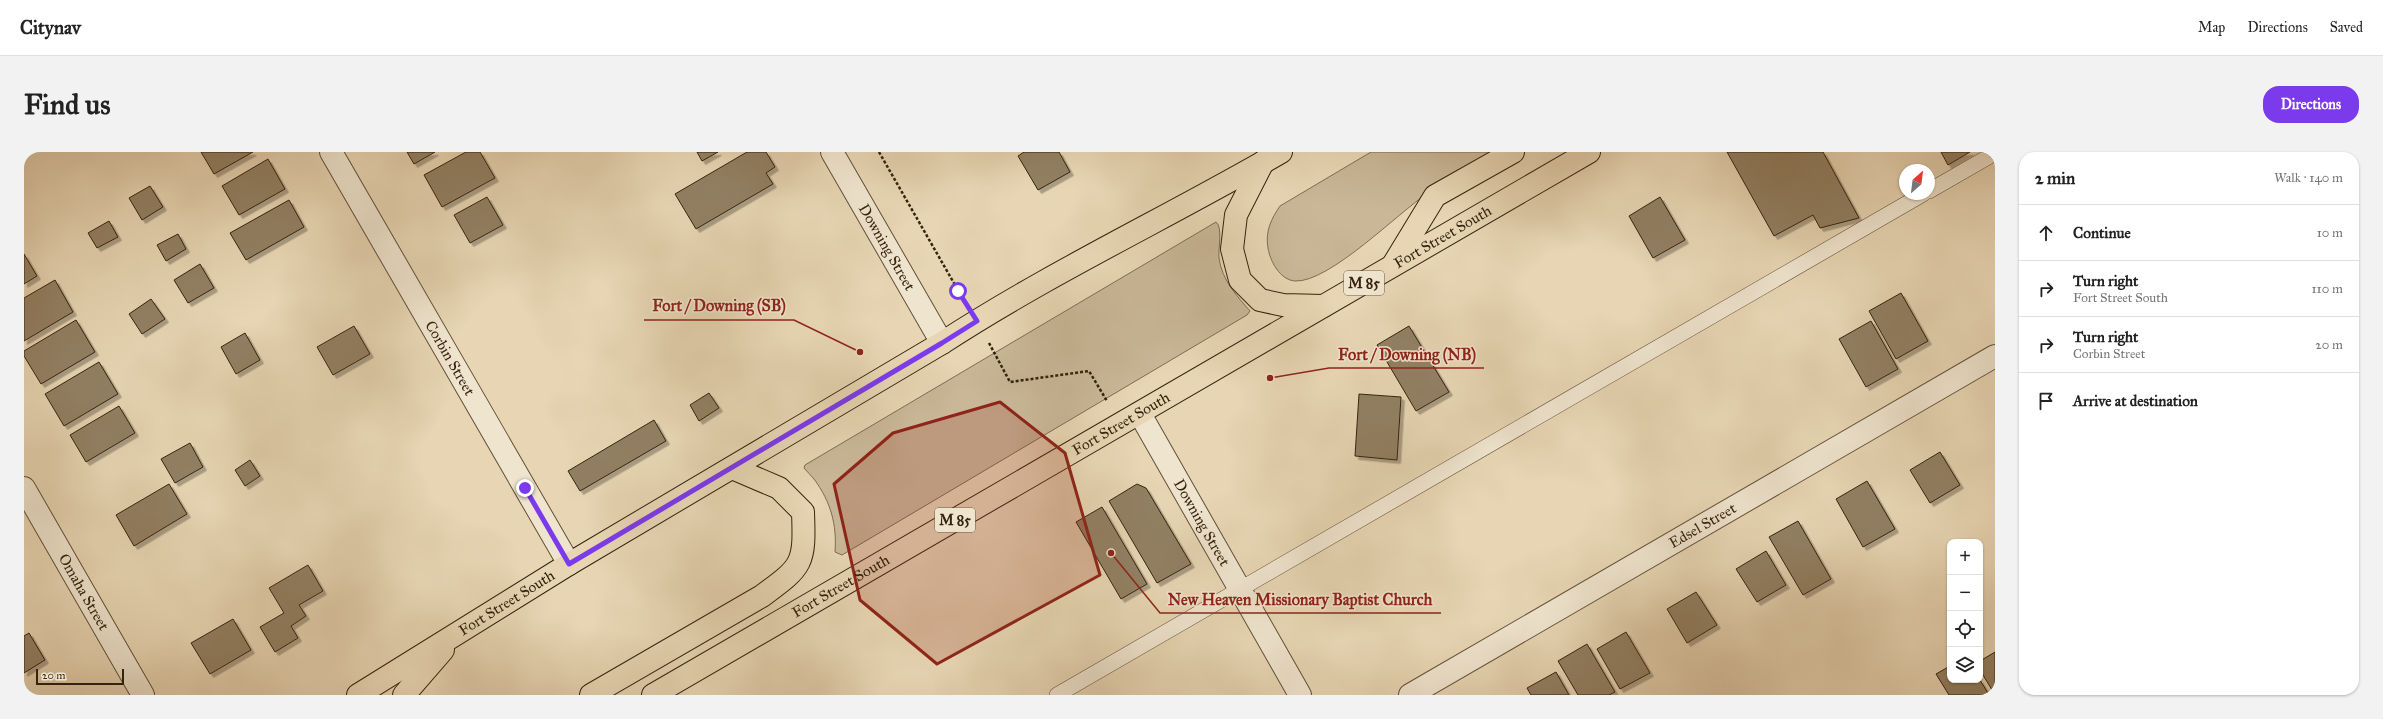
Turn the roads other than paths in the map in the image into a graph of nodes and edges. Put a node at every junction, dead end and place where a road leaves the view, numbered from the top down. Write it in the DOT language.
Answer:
graph roads {
  1 [pos="331,152"];
  2 [pos="832,152"];
  3 [pos="1513,152"];
  4 [pos="1589,152"];
  5 [pos="1995,152"];
  6 [pos="1272,157"];
  7 [pos="1935,187"];
  8 [pos="1913,200"];
  9 [pos="1392,266"];
  10 [pos="1323,306"];
  11 [pos="942,343"];
  12 [pos="1995,356"];
  13 [pos="1140,414"];
  14 [pos="732,468"];
  15 [pos="24,488"];
  16 [pos="569,564"];
  17 [pos="1240,589"];
  18 [pos="457,634"];
  19 [pos="143,695"];
  20 [pos="358,695"];
  21 [pos="404,695"];
  22 [pos="591,695"];
  23 [pos="653,695"];
  24 [pos="1057,695"];
  25 [pos="1300,695"];
  26 [pos="1410,695"];
  1 -- 16 [label="street, Corbin Street"];
  2 -- 11 [label="street, Downing Street"];
  3 -- 9 [label="main road"];
  4 -- 9 [label="main road, Fort Street South / M 85"];
  5 -- 7 [label="lane"];
  6 -- 10 [label="main road"];
  6 -- 11 [label="main road, Fort Street South"];
  8 -- 17 [label="lane"];
  9 -- 10 [label="main road, Fort Street South / M 85"];
  10 -- 13 [label="main road, Fort Street South / M 85"];
  11 -- 14 [label="main road, Fort Street South"];
  12 -- 26 [label="street, Edsel Street"];
  13 -- 17 [label="street, Downing Street"];
  13 -- 23 [label="main road, Fort Street South / M 85"];
  14 -- 16 [label="main road, Fort Street South"];
  14 -- 22 [label="main road"];
  15 -- 19 [label="street, Omaha Street"];
  16 -- 18 [label="main road, Fort Street South"];
  17 -- 24 [label="lane"];
  17 -- 25 [label="street, Downing Street"];
  18 -- 20 [label="main road, Fort Street South"];
  18 -- 21 [label="main road"];
}
